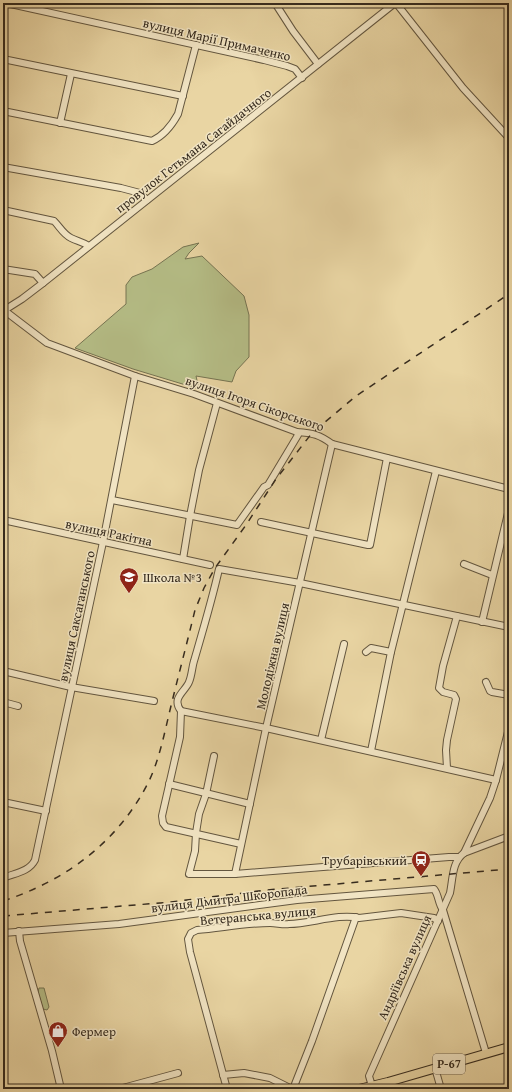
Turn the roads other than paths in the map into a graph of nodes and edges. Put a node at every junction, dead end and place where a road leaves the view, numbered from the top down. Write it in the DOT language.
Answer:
graph roads {
  1 [pos="6,3"];
  2 [pos="276,3"];
  3 [pos="395,3"];
  4 [pos="196,45"];
  5 [pos="3,59"];
  6 [pos="318,64"];
  7 [pos="71,74"];
  8 [pos="302,78"];
  9 [pos="183,96"];
  10 [pos="3,111"];
  11 [pos="60,123"];
  12 [pos="509,138"];
  13 [pos="3,167"];
  14 [pos="147,200"];
  15 [pos="3,210"];
  16 [pos="89,246"];
  17 [pos="3,269"];
  18 [pos="43,283"];
  19 [pos="4,311"];
  20 [pos="135,376"];
  21 [pos="217,403"];
  22 [pos="297,432"];
  23 [pos="332,444"];
  24 [pos="387,458"];
  25 [pos="436,471"];
  26 [pos="509,489"];
  27 [pos="112,500"];
  28 [pos="509,509"];
  29 [pos="190,516"];
  30 [pos="3,520"];
  31 [pos="262,522"];
  32 [pos="312,533"];
  33 [pos="103,542"];
  34 [pos="183,559"];
  35 [pos="464,564"];
  36 [pos="210,565"];
  37 [pos="492,575"];
  38 [pos="300,583"];
  39 [pos="403,604"];
  40 [pos="456,616"];
  41 [pos="482,622"];
  42 [pos="509,628"];
  43 [pos="344,644"];
  44 [pos="369,648"];
  45 [pos="391,652"];
  46 [pos="3,671"];
  47 [pos="486,682"];
  48 [pos="71,687"];
  49 [pos="509,695"];
  50 [pos="154,701"];
  51 [pos="3,702"];
  52 [pos="18,706"];
  53 [pos="181,711"];
  54 [pos="266,728"];
  55 [pos="509,728"];
  56 [pos="321,740"];
  57 [pos="371,751"];
  58 [pos="214,756"];
  59 [pos="447,768"];
  60 [pos="496,780"];
  61 [pos="169,784"];
  62 [pos="206,794"];
  63 [pos="3,802"];
  64 [pos="250,804"];
  65 [pos="46,811"];
  66 [pos="196,833"];
  67 [pos="509,836"];
  68 [pos="241,844"];
  69 [pos="464,853"];
  70 [pos="459,857"];
  71 [pos="235,874"];
  72 [pos="3,878"];
  73 [pos="443,910"];
  74 [pos="356,917"];
  75 [pos="438,920"];
  76 [pos="19,931"];
  77 [pos="3,933"];
  78 [pos="509,1047"];
  79 [pos="486,1053"];
  80 [pos="435,1068"];
  81 [pos="178,1072"];
  82 [pos="223,1075"];
  83 [pos="389,1085"];
  84 [pos="372,1086"];
  85 [pos="61,1089"];
  86 [pos="119,1089"];
  87 [pos="227,1089"];
  88 [pos="293,1089"];
  89 [pos="359,1089"];
  90 [pos="440,1089"];
  1 -- 4 [label="street, вулиця Марії Примаченко"];
  2 -- 6 [label="street"];
  3 -- 6 [label="street, провулок Гетьмана Сагайдачного"];
  3 -- 12 [label="street"];
  4 -- 8 [label="street, вулиця Марії Примаченко"];
  4 -- 9 [label="street"];
  5 -- 7 [label="street"];
  6 -- 8 [label="street, провулок Гетьмана Сагайдачного"];
  7 -- 9 [label="street"];
  7 -- 11 [label="street"];
  8 -- 14 [label="street, провулок Гетьмана Сагайдачного"];
  9 -- 11 [label="street"];
  10 -- 11 [label="street"];
  13 -- 14 [label="street"];
  14 -- 16 [label="street, провулок Гетьмана Сагайдачного"];
  15 -- 16 [label="street"];
  16 -- 18 [label="street, провулок Гетьмана Сагайдачного"];
  17 -- 18 [label="street"];
  18 -- 19 [label="street, провулок Гетьмана Сагайдачного"];
  19 -- 20 [label="street, вулиця Ігоря Сікорського"];
  20 -- 21 [label="street, вулиця Ігоря Сікорського"];
  20 -- 27 [label="street, вулиця Саксаганського"];
  21 -- 22 [label="street, вулиця Ігоря Сікорського"];
  21 -- 29 [label="street"];
  22 -- 23 [label="street, вулиця Ігоря Сікорського"];
  22 -- 29 [label="street"];
  23 -- 24 [label="street, вулиця Ігоря Сікорського"];
  23 -- 32 [label="street, Молодіжна вулиця"];
  24 -- 25 [label="street, вулиця Ігоря Сікорського"];
  24 -- 32 [label="street"];
  25 -- 26 [label="street, вулиця Ігоря Сікорського"];
  25 -- 39 [label="street"];
  27 -- 29 [label="street"];
  27 -- 33 [label="street, вулиця Саксаганського"];
  28 -- 37 [label="street"];
  29 -- 34 [label="street"];
  30 -- 33 [label="street, вулиця Ракітна"];
  31 -- 32 [label="street"];
  32 -- 38 [label="street, Молодіжна вулиця"];
  33 -- 34 [label="street, вулиця Ракітна"];
  33 -- 48 [label="street, вулиця Саксаганського"];
  34 -- 36 [label="street, вулиця Ракітна"];
  35 -- 37 [label="street"];
  37 -- 41 [label="street"];
  38 -- 39 [label="street"];
  38 -- 53 [label="street"];
  38 -- 54 [label="street, Молодіжна вулиця"];
  39 -- 40 [label="street"];
  39 -- 45 [label="street"];
  40 -- 41 [label="street"];
  40 -- 59 [label="street"];
  41 -- 42 [label="street"];
  43 -- 56 [label="street"];
  44 -- 45 [label="street"];
  45 -- 57 [label="street"];
  46 -- 48 [label="street"];
  47 -- 49 [label="street"];
  48 -- 50 [label="street"];
  48 -- 65 [label="street, вулиця Саксаганського"];
  51 -- 52 [label="street"];
  53 -- 54 [label="street"];
  53 -- 61 [label="street"];
  54 -- 56 [label="street"];
  54 -- 64 [label="street, Молодіжна вулиця"];
  55 -- 60 [label="street"];
  56 -- 57 [label="street"];
  57 -- 59 [label="street"];
  58 -- 62 [label="street"];
  59 -- 60 [label="street"];
  60 -- 69 [label="street"];
  61 -- 62 [label="street"];
  61 -- 66 [label="street"];
  62 -- 64 [label="street"];
  62 -- 66 [label="street"];
  63 -- 65 [label="street"];
  64 -- 68 [label="street, Молодіжна вулиця"];
  65 -- 72 [label="street, вулиця Саксаганського"];
  66 -- 68 [label="street"];
  66 -- 71 [label="street"];
  67 -- 69 [label="street"];
  68 -- 71 [label="street, Молодіжна вулиця"];
  69 -- 70 [label="street"];
  70 -- 71 [label="street"];
  70 -- 73 [label="street, Андріївська вулиця"];
  73 -- 75 [label="street, Андріївська вулиця"];
  73 -- 76 [label="street, вулиця Дмитра Шкоропада"];
  73 -- 79 [label="street"];
  74 -- 75 [label="street, Ветеранська вулиця"];
  74 -- 82 [label="street, Ветеранська вулиця"];
  74 -- 88 [label="street"];
  75 -- 84 [label="street, Андріївська вулиця"];
  76 -- 77 [label="street, вулиця Дмитра Шкоропада"];
  76 -- 85 [label="street"];
  78 -- 79 [label="main road, Р-67"];
  79 -- 80 [label="main road, Р-67"];
  80 -- 83 [label="main road, Р-67"];
  80 -- 90 [label="street"];
  81 -- 86 [label="street"];
  82 -- 87 [label="street, Ветеранська вулиця"];
  82 -- 88 [label="street"];
  83 -- 84 [label="main road, Р-67"];
  84 -- 89 [label="main road, Р-67"];
}
